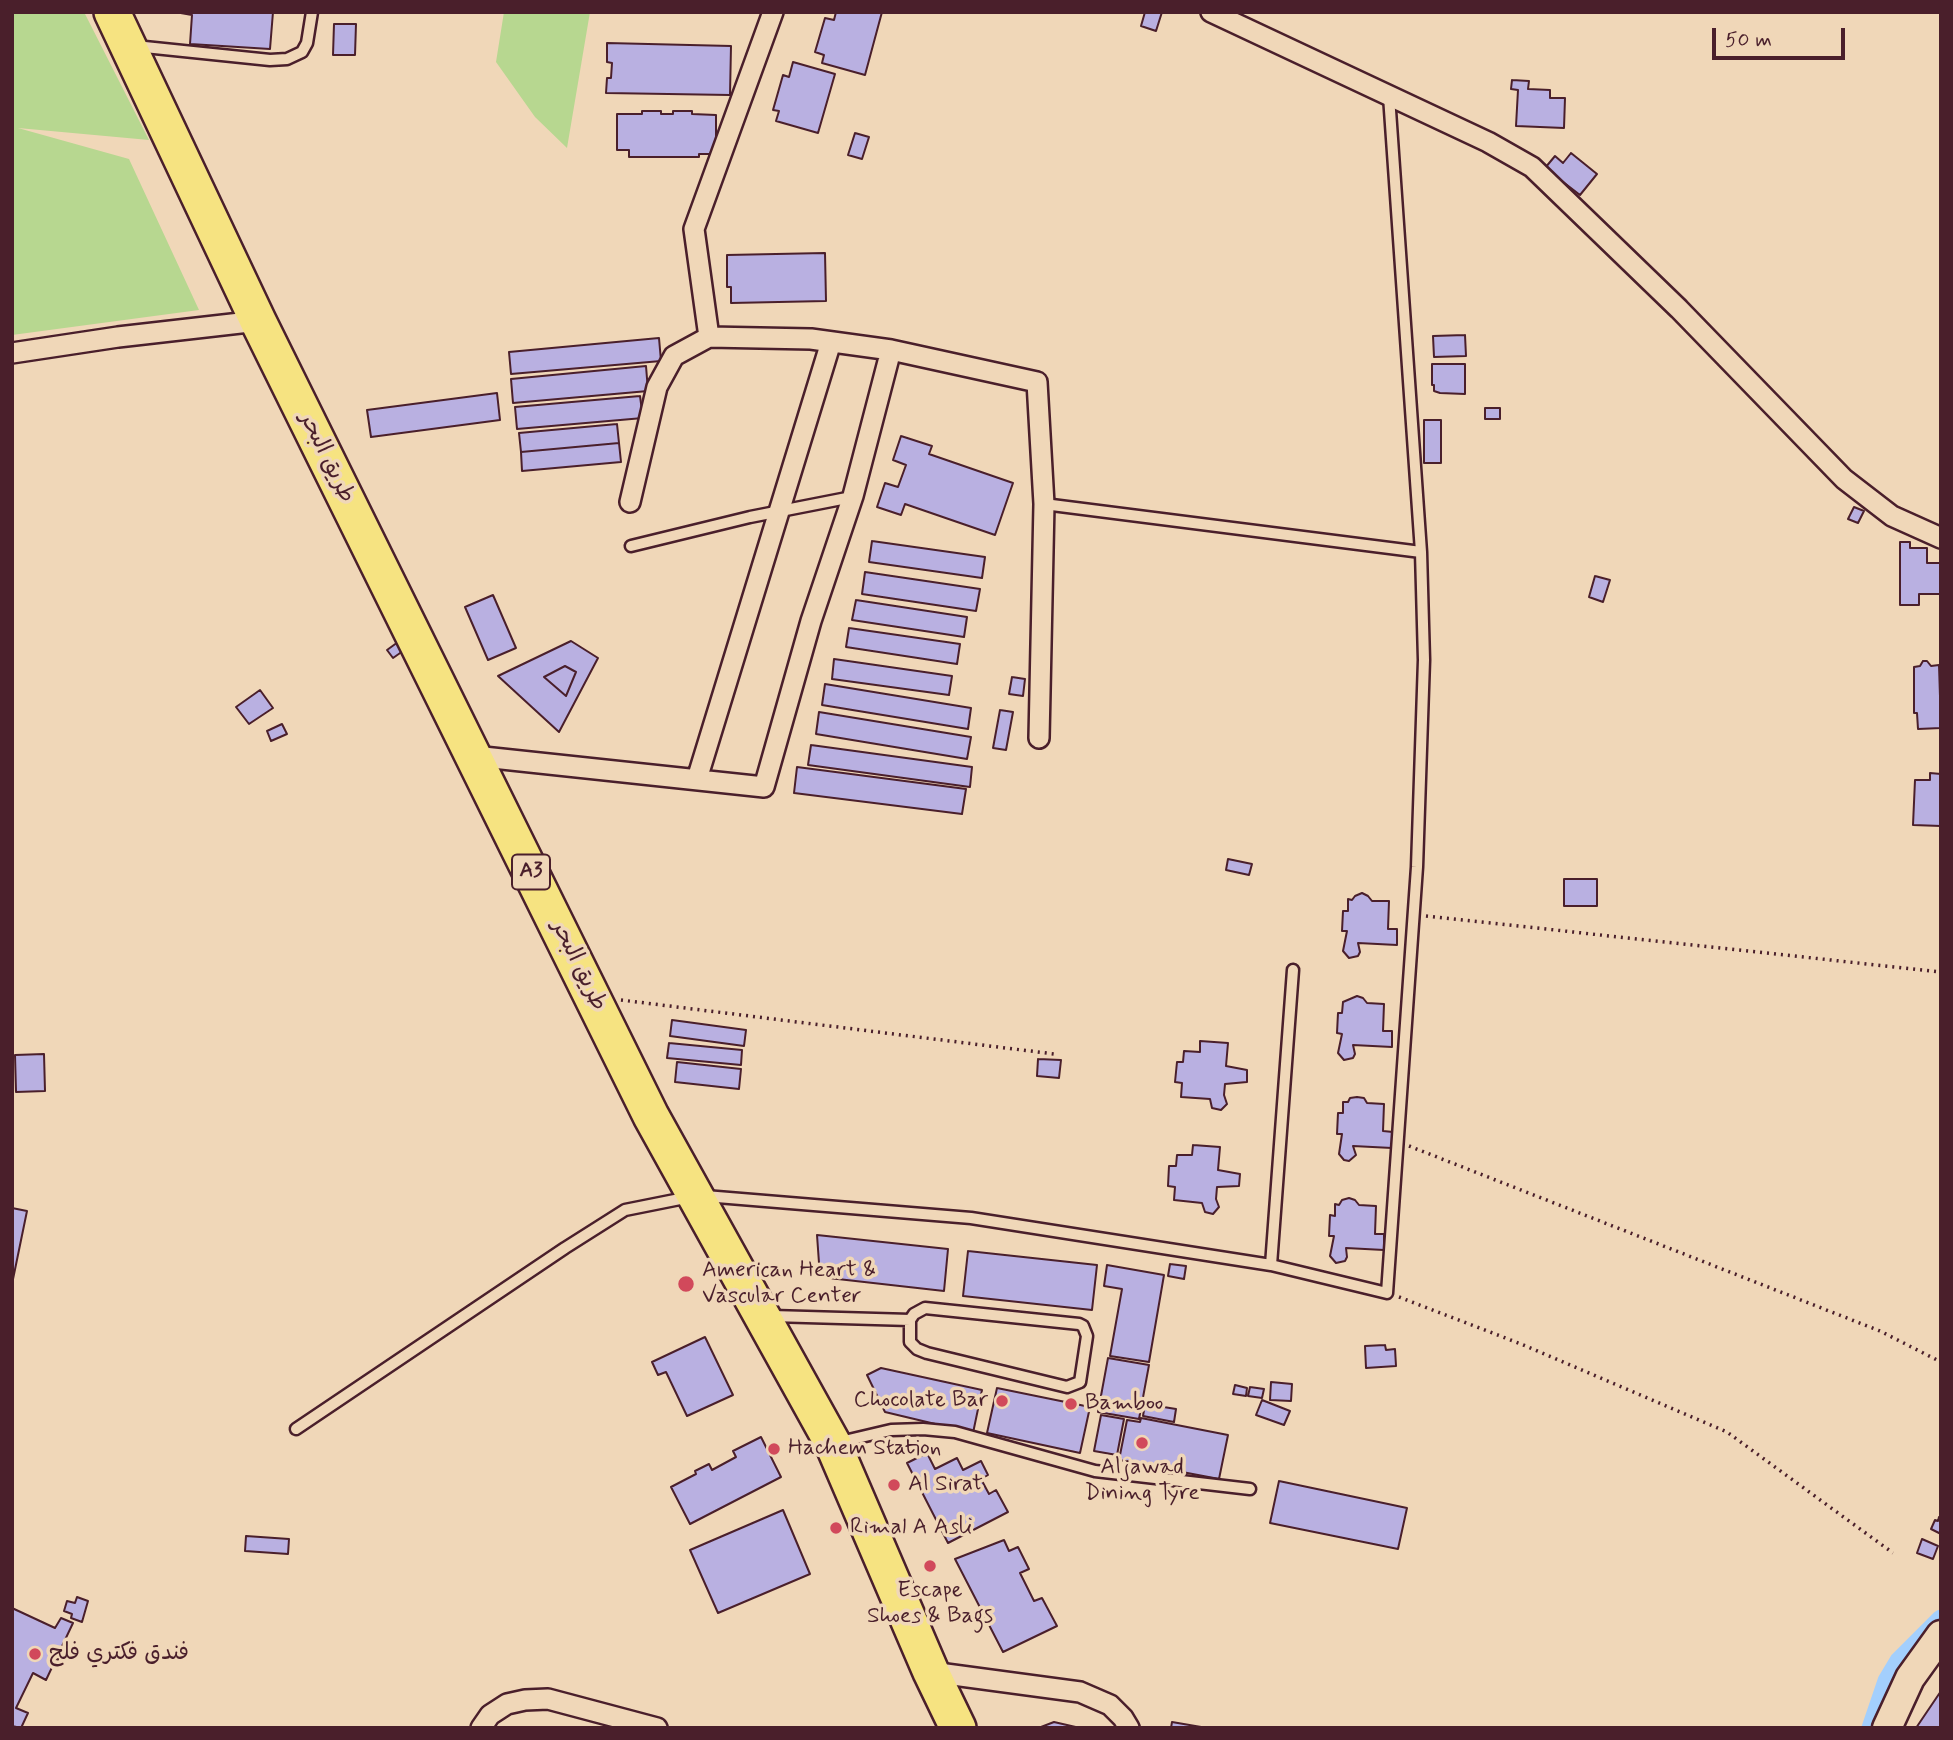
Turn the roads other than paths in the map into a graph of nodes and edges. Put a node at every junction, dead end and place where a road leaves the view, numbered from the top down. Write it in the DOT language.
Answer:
graph roads {
  1 [pos="112,12"];
  2 [pos="312,12"];
  3 [pos="773,12"];
  4 [pos="1211,12"];
  5 [pos="128,46"];
  6 [pos="1389,95"];
  7 [pos="258,321"];
  8 [pos="709,337"];
  9 [pos="831,342"];
  10 [pos="891,350"];
  11 [pos="12,353"];
  12 [pos="853,496"];
  13 [pos="630,502"];
  14 [pos="1044,504"];
  15 [pos="777,512"];
  16 [pos="1941,538"];
  17 [pos="631,546"];
  18 [pos="1421,552"];
  19 [pos="1039,738"];
  20 [pos="474,755"];
  21 [pos="697,779"];
  22 [pos="1293,970"];
  23 [pos="695,1196"];
  24 [pos="1271,1265"];
  25 [pos="761,1317"];
  26 [pos="910,1320"];
  27 [pos="296,1429"];
  28 [pos="833,1444"];
  29 [pos="1250,1489"];
  30 [pos="1941,1634"];
  31 [pos="932,1672"];
  32 [pos="481,1728"];
  33 [pos="657,1728"];
  34 [pos="958,1728"];
  35 [pos="1129,1728"];
  36 [pos="1887,1728"];
  1 -- 5 [label="highway, طريق البحر / A3"];
  2 -- 5 [label="lane"];
  3 -- 8 [label="street"];
  4 -- 6 [label="street"];
  5 -- 7 [label="highway, طريق البحر / A3"];
  6 -- 16 [label="street"];
  6 -- 18 [label="lane"];
  7 -- 11 [label="street"];
  7 -- 20 [label="highway, طريق البحر / A3"];
  8 -- 9 [label="street"];
  8 -- 13 [label="street"];
  9 -- 10 [label="street"];
  9 -- 15 [label="street"];
  10 -- 12 [label="street"];
  10 -- 14 [label="street"];
  12 -- 15 [label="lane"];
  12 -- 21 [label="street"];
  14 -- 18 [label="lane"];
  14 -- 19 [label="street"];
  15 -- 17 [label="lane"];
  15 -- 21 [label="street"];
  18 -- 24 [label="lane"];
  20 -- 21 [label="street"];
  20 -- 23 [label="highway, طريق البحر / A3"];
  22 -- 24 [label="lane"];
  23 -- 24 [label="lane"];
  23 -- 25 [label="highway, طريق البحر / A3"];
  23 -- 27 [label="lane"];
  25 -- 26 [label="lane"];
  25 -- 28 [label="highway, طريق البحر / A3"];
  26 -- 26 [label="lane"];
  28 -- 29 [label="lane"];
  28 -- 31 [label="highway, طريق البحر / A3"];
  30 -- 36 [label="street"];
  31 -- 34 [label="highway, طريق البحر / A3"];
  31 -- 35 [label="street"];
  32 -- 33 [label="street"];
}
